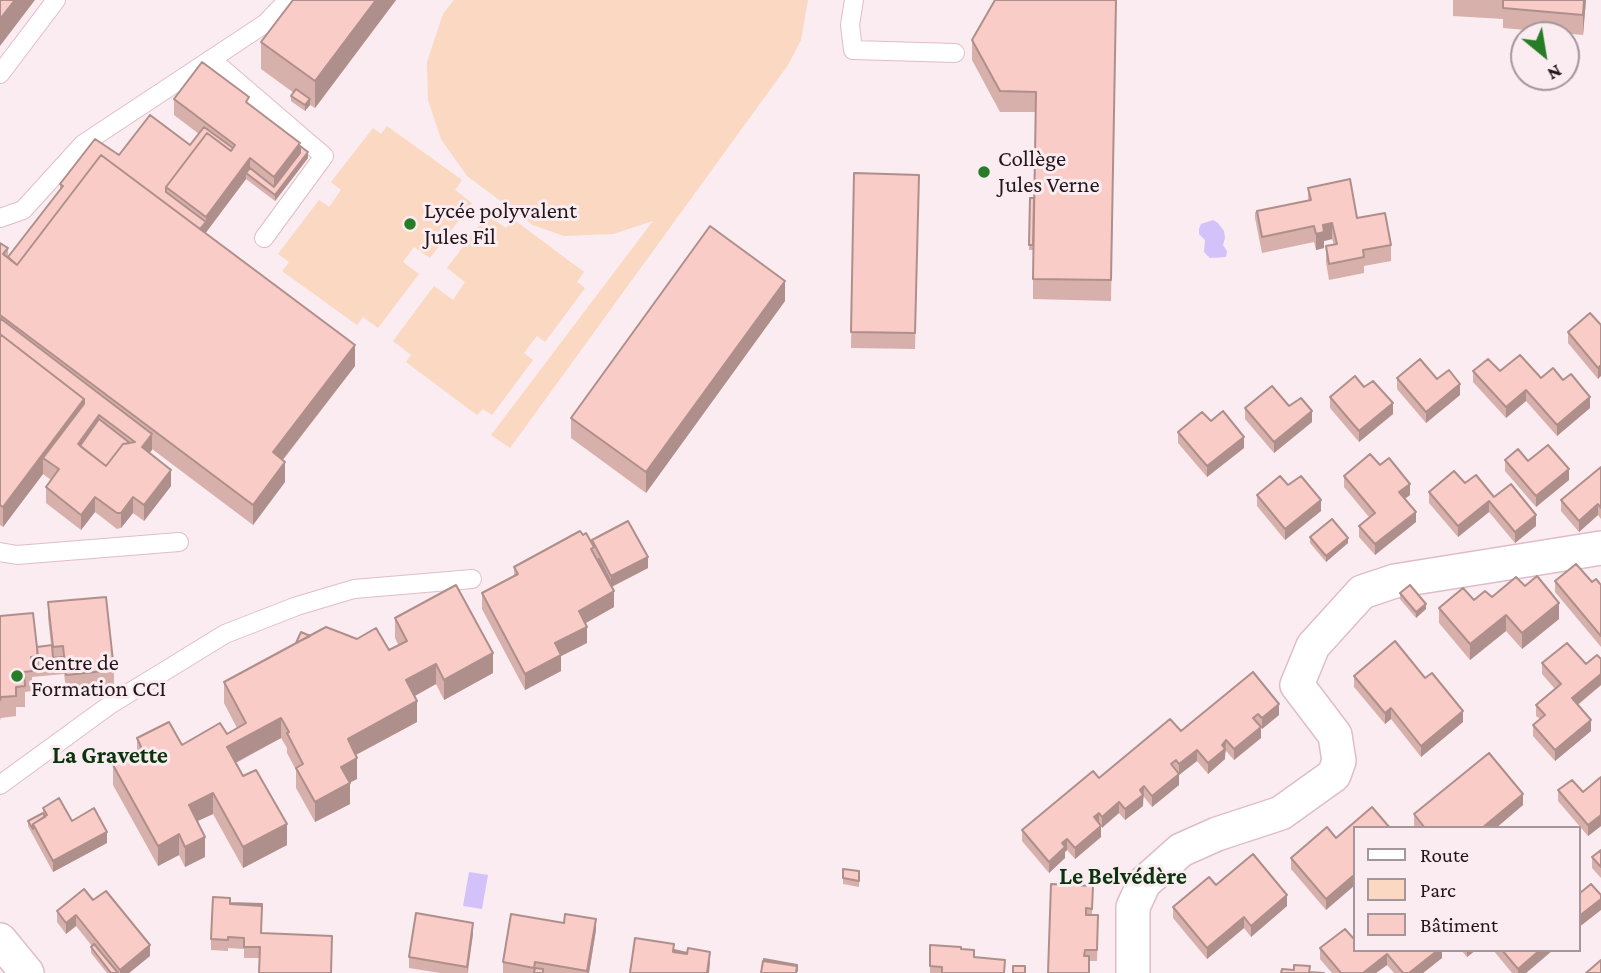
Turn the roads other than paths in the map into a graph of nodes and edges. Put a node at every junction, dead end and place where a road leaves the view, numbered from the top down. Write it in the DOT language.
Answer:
graph roads {
  1 [pos="56,0"];
  2 [pos="288,0"];
  3 [pos="854,0"];
  4 [pos="955,53"];
  5 [pos="211,59"];
  6 [pos="0,74"];
  7 [pos="0,218"];
  8 [pos="264,238"];
  9 [pos="179,542"];
  10 [pos="1601,548"];
  11 [pos="0,552"];
  12 [pos="471,579"];
  13 [pos="0,785"];
  14 [pos="0,940"];
  15 [pos="27,973"];
  16 [pos="1133,973"];
  1 -- 6 [label="lane"];
  2 -- 5 [label="lane"];
  3 -- 4 [label="lane"];
  5 -- 7 [label="lane"];
  5 -- 8 [label="lane"];
  9 -- 11 [label="lane"];
  10 -- 16 [label="street"];
  12 -- 13 [label="lane"];
  14 -- 15 [label="street"];
}
